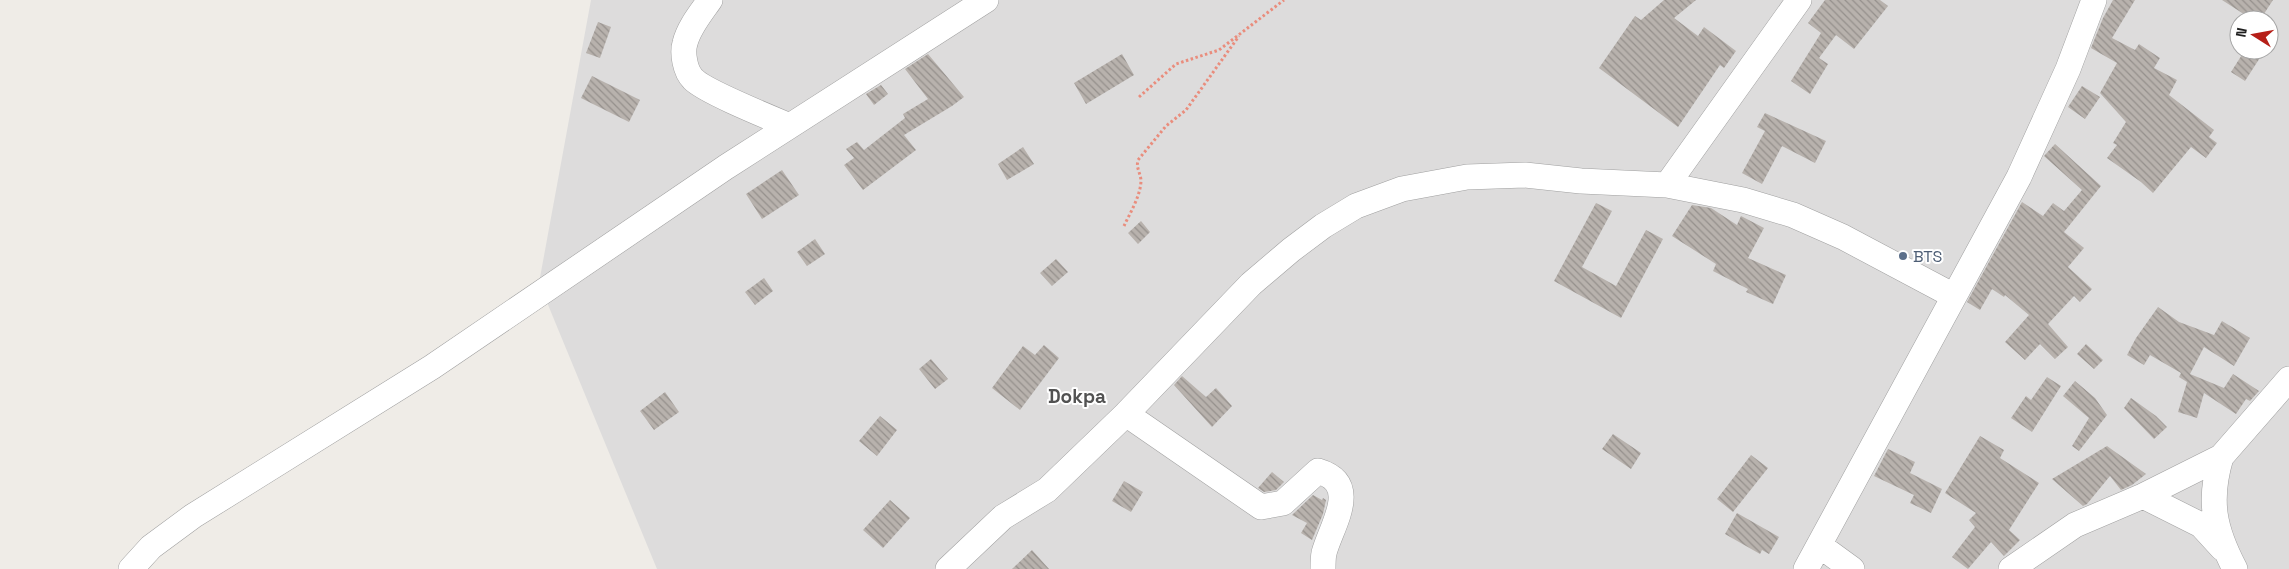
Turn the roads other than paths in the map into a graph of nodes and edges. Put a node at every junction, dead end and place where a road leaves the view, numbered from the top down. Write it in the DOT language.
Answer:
graph roads {
  1 [pos="710,0"];
  2 [pos="986,0"];
  3 [pos="1800,0"];
  4 [pos="2094,0"];
  5 [pos="790,126"];
  6 [pos="1667,185"];
  7 [pos="1954,296"];
  8 [pos="2289,379"];
  9 [pos="1126,414"];
  10 [pos="2221,457"];
  11 [pos="2143,496"];
  12 [pos="1819,545"];
  13 [pos="2231,561"];
  14 [pos="131,569"];
  15 [pos="948,569"];
  16 [pos="1323,569"];
  17 [pos="1806,569"];
  18 [pos="1852,569"];
  19 [pos="2011,569"];
  1 -- 5 [label="street"];
  2 -- 5 [label="street"];
  3 -- 6 [label="street"];
  4 -- 7 [label="street"];
  5 -- 14 [label="street"];
  6 -- 7 [label="street"];
  6 -- 9 [label="street"];
  7 -- 12 [label="street"];
  8 -- 10 [label="street"];
  9 -- 15 [label="street"];
  9 -- 16 [label="street"];
  10 -- 11 [label="street"];
  10 -- 13 [label="street"];
  11 -- 13 [label="street"];
  11 -- 19 [label="street"];
  12 -- 17 [label="street"];
  12 -- 18 [label="street"];
}
